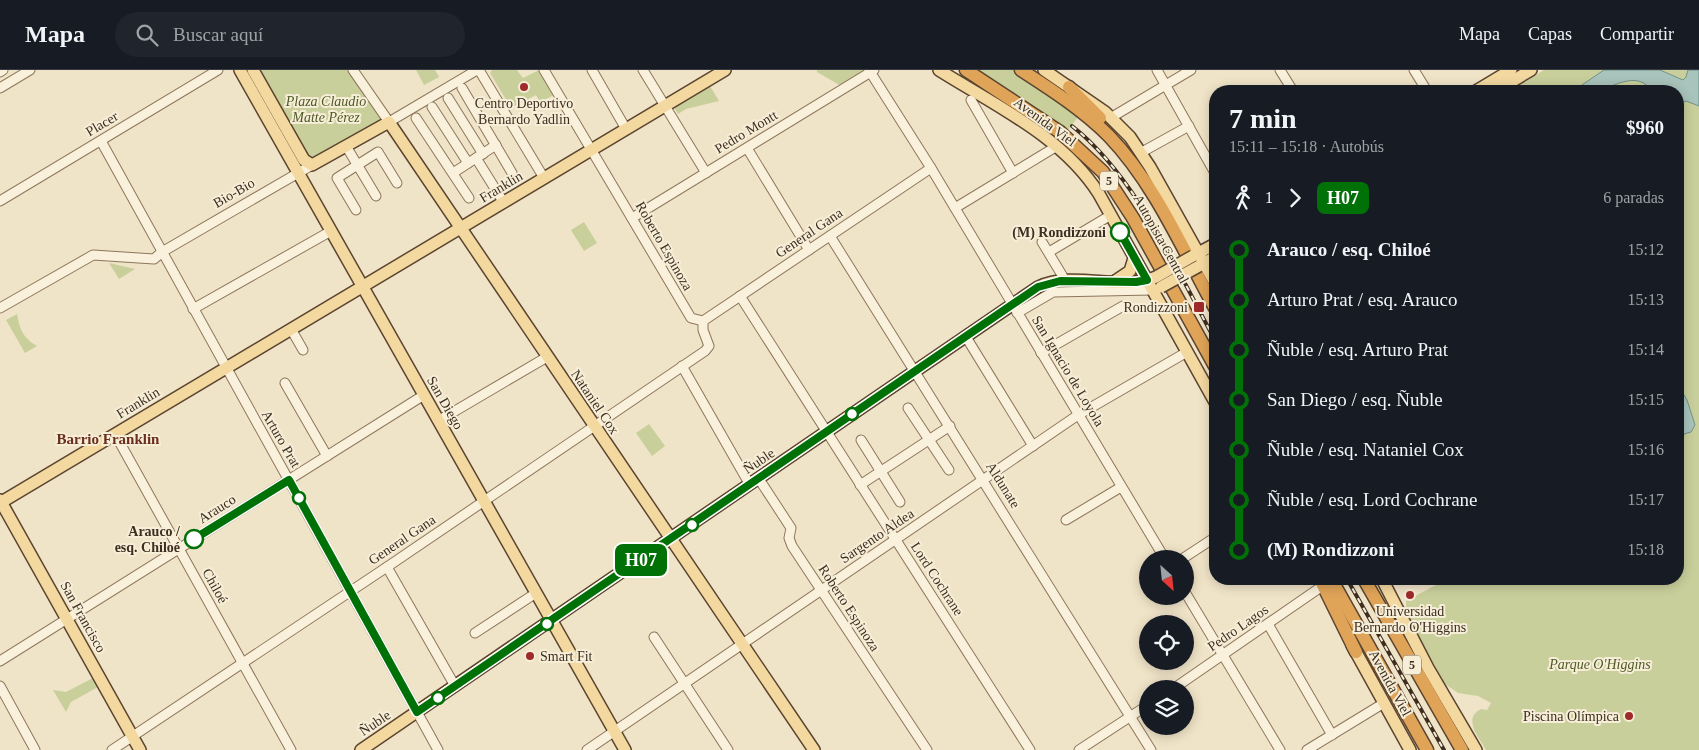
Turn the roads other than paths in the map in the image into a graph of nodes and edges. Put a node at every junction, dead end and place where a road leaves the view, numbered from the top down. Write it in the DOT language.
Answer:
graph roads {
  1 [pos="30,70"];
  2 [pos="218,70"];
  3 [pos="240,70"];
  4 [pos="253,70"];
  5 [pos="353,70"];
  6 [pos="478,70"];
  7 [pos="544,70"];
  8 [pos="592,70"];
  9 [pos="643,70"];
  10 [pos="725,70"];
  11 [pos="939,70"];
  12 [pos="966,70"];
  13 [pos="1021,70"];
  14 [pos="1044,70"];
  15 [pos="1157,70"];
  16 [pos="1191,70"];
  17 [pos="1280,70"];
  18 [pos="1414,70"];
  19 [pos="1511,70"];
  20 [pos="1531,70"];
  21 [pos="872,71"];
  22 [pos="1165,85"];
  23 [pos="1289,85"];
  24 [pos="1423,85"];
  25 [pos="1486,85"];
  26 [pos="1506,85"];
  27 [pos="1069,87"];
  28 [pos="0,88"];
  29 [pos="462,88"];
  30 [pos="448,98"];
  31 [pos="971,100"];
  32 [pos="665,106"];
  33 [pos="432,107"];
  34 [pos="1112,117"];
  35 [pos="416,118"];
  36 [pos="389,122"];
  37 [pos="1189,126"];
  38 [pos="626,129"];
  39 [pos="101,141"];
  40 [pos="496,145"];
  41 [pos="346,146"];
  42 [pos="1057,146"];
  43 [pos="747,148"];
  44 [pos="592,150"];
  45 [pos="1142,152"];
  46 [pos="475,159"];
  47 [pos="1130,161"];
  48 [pos="1209,162"];
  49 [pos="312,165"];
  50 [pos="357,165"];
  51 [pos="931,168"];
  52 [pos="298,173"];
  53 [pos="453,173"];
  54 [pos="512,173"];
  55 [pos="706,173"];
  56 [pos="1013,173"];
  57 [pos="544,178"];
  58 [pos="397,183"];
  59 [pos="376,196"];
  60 [pos="469,198"];
  61 [pos="0,201"];
  62 [pos="504,203"];
  63 [pos="954,208"];
  64 [pos="356,210"];
  65 [pos="1111,216"];
  66 [pos="632,218"];
  67 [pos="460,229"];
  68 [pos="331,231"];
  69 [pos="830,236"];
  70 [pos="1042,242"];
  71 [pos="809,250"];
  72 [pos="1209,250"];
  73 [pos="162,252"];
  74 [pos="1049,252"];
  75 [pos="1134,258"];
  76 [pos="1209,258"];
  77 [pos="1199,260"];
  78 [pos="1209,274"];
  79 [pos="1065,280"];
  80 [pos="1115,282"];
  81 [pos="1154,283"];
  82 [pos="362,287"];
  83 [pos="740,296"];
  84 [pos="1209,297"];
  85 [pos="1123,306"];
  86 [pos="0,308"];
  87 [pos="193,308"];
  88 [pos="1015,309"];
  89 [pos="703,321"];
  90 [pos="291,329"];
  91 [pos="966,337"];
  92 [pos="303,350"];
  93 [pos="1187,352"];
  94 [pos="1041,353"];
  95 [pos="1209,355"];
  96 [pos="547,357"];
  97 [pos="682,366"];
  98 [pos="225,368"];
  99 [pos="916,371"];
  100 [pos="285,384"];
  101 [pos="1209,391"];
  102 [pos="424,396"];
  103 [pos="908,408"];
  104 [pos="1078,415"];
  105 [pos="438,421"];
  106 [pos="594,426"];
  107 [pos="950,426"];
  108 [pos="827,432"];
  109 [pos="115,434"];
  110 [pos="861,440"];
  111 [pos="929,440"];
  112 [pos="1033,446"];
  113 [pos="327,456"];
  114 [pos="949,470"];
  115 [pos="881,472"];
  116 [pos="289,480"];
  117 [pos="984,480"];
  118 [pos="755,482"];
  119 [pos="860,485"];
  120 [pos="1121,487"];
  121 [pos="484,501"];
  122 [pos="0,502"];
  123 [pos="900,502"];
  124 [pos="1066,520"];
  125 [pos="671,540"];
  126 [pos="895,540"];
  127 [pos="1209,541"];
  128 [pos="179,549"];
  129 [pos="1160,550"];
  130 [pos="1194,551"];
  131 [pos="387,567"];
  132 [pos="1314,585"];
  133 [pos="1319,585"];
  134 [pos="1334,585"];
  135 [pos="1367,585"];
  136 [pos="1385,585"];
  137 [pos="821,591"];
  138 [pos="350,592"];
  139 [pos="536,593"];
  140 [pos="1193,605"];
  141 [pos="67,619"];
  142 [pos="552,621"];
  143 [pos="1268,624"];
  144 [pos="475,633"];
  145 [pos="654,637"];
  146 [pos="742,644"];
  147 [pos="1356,652"];
  148 [pos="1223,656"];
  149 [pos="0,662"];
  150 [pos="242,664"];
  151 [pos="1187,680"];
  152 [pos="684,684"];
  153 [pos="0,686"];
  154 [pos="455,686"];
  155 [pos="1384,704"];
  156 [pos="1139,711"];
  157 [pos="417,712"];
  158 [pos="1130,717"];
  159 [pos="614,731"];
  160 [pos="1332,735"];
  161 [pos="132,736"];
  162 [pos="35,750"];
  163 [pos="112,750"];
  164 [pos="140,750"];
  165 [pos="291,750"];
  166 [pos="361,750"];
  167 [pos="438,750"];
  168 [pos="587,750"];
  169 [pos="625,750"];
  170 [pos="728,750"];
  171 [pos="814,750"];
  172 [pos="927,750"];
  173 [pos="1030,750"];
  174 [pos="1079,750"];
  175 [pos="1150,750"];
  176 [pos="1280,750"];
  177 [pos="1307,750"];
  178 [pos="1410,750"];
  179 [pos="1427,750"];
  180 [pos="1462,750"];
  181 [pos="1476,750"];
  1 -- 28 [label="street"];
  2 -- 39 [label="street, Placer"];
  3 -- 52 [label="main road, San Diego"];
  4 -- 49 [label="main road"];
  5 -- 36 [label="street, Nataniel Cox"];
  6 -- 36 [label="street, Bio-Bio"];
  6 -- 57 [label="street"];
  7 -- 44 [label="street, Roberto Espinoza"];
  8 -- 38 [label="street"];
  9 -- 32 [label="street"];
  10 -- 32 [label="main road, Franklin"];
  11 -- 42 [label="main road, Avenida Viel"];
  12 -- 95 [label="highway, Autopista Central / 5"];
  13 -- 47 [label="highway, Autopista Central / 5"];
  14 -- 27 [label="main road"];
  15 -- 22 [label="street"];
  16 -- 22 [label="street"];
  17 -- 23 [label="street"];
  18 -- 24 [label="street"];
  19 -- 25 [label="main road"];
  20 -- 26 [label="main road"];
  21 -- 43 [label="street, Pedro Montt"];
  21 -- 51 [label="street, San Ignacio de Loyola"];
  22 -- 34 [label="street"];
  22 -- 37 [label="street"];
  27 -- 34 [label="main road"];
  27 -- 47 [label="highway"];
  29 -- 40 [label="street"];
  30 -- 46 [label="street"];
  31 -- 56 [label="street"];
  32 -- 38 [label="main road, Franklin"];
  32 -- 55 [label="street"];
  33 -- 46 [label="street"];
  34 -- 45 [label="main road"];
  35 -- 53 [label="street"];
  36 -- 41 [label="main road, Bio-Bio"];
  36 -- 67 [label="main road, Nataniel Cox"];
  37 -- 45 [label="street"];
  37 -- 48 [label="street"];
  38 -- 44 [label="main road, Franklin"];
  39 -- 61 [label="street, Placer"];
  39 -- 73 [label="street, Arturo Prat"];
  40 -- 46 [label="street"];
  40 -- 54 [label="street"];
  41 -- 49 [label="main road, Bio-Bio"];
  41 -- 50 [label="street"];
  42 -- 56 [label="street"];
  42 -- 65 [label="main road, Avenida Viel"];
  43 -- 55 [label="street, Pedro Montt"];
  43 -- 71 [label="street"];
  44 -- 57 [label="main road, Franklin"];
  44 -- 66 [label="street, Roberto Espinoza"];
  45 -- 77 [label="main road"];
  46 -- 53 [label="street"];
  46 -- 62 [label="street"];
  47 -- 84 [label="highway, Autopista Central / 5"];
  49 -- 52 [label="street, Bio-Bio"];
  50 -- 58 [label="street"];
  50 -- 59 [label="street"];
  50 -- 64 [label="street"];
  51 -- 63 [label="street, San Ignacio de Loyola"];
  51 -- 69 [label="street, General Gana"];
  52 -- 68 [label="main road, San Diego"];
  52 -- 73 [label="street, Bio-Bio"];
  53 -- 60 [label="street"];
  55 -- 66 [label="street, Pedro Montt"];
  56 -- 63 [label="street"];
  57 -- 62 [label="main road, Franklin"];
  62 -- 67 [label="main road, Franklin"];
  63 -- 88 [label="street, San Ignacio de Loyola"];
  65 -- 74 [label="street"];
  65 -- 75 [label="main road, Avenida Viel"];
  66 -- 89 [label="street, Roberto Espinoza"];
  67 -- 82 [label="main road, Franklin"];
  67 -- 96 [label="main road, Nataniel Cox"];
  68 -- 82 [label="main road, San Diego"];
  68 -- 87 [label="street"];
  69 -- 71 [label="street, General Gana"];
  69 -- 99 [label="street, Aldunate"];
  70 -- 74 [label="street"];
  71 -- 83 [label="street, General Gana"];
  72 -- 77 [label="main road"];
  73 -- 86 [label="street, Bio-Bio"];
  73 -- 87 [label="street, Arturo Prat"];
  74 -- 79 [label="street"];
  75 -- 80 [label="main road"];
  75 -- 81 [label="main road, Avenida Viel"];
  76 -- 77 [label="main road"];
  77 -- 78 [label="main road"];
  77 -- 81 [label="main road, Ñuble, bridge"];
  79 -- 80 [label="main road, Ñuble"];
  79 -- 88 [label="main road, Ñuble"];
  80 -- 81 [label="main road, Ñuble"];
  81 -- 88 [label="street, Ñuble"];
  81 -- 93 [label="main road, Avenida Viel"];
  82 -- 90 [label="main road, Franklin"];
  82 -- 102 [label="main road, San Diego"];
  83 -- 89 [label="street, General Gana"];
  83 -- 108 [label="street, Lord Cochrane"];
  85 -- 94 [label="street"];
  87 -- 98 [label="street, Arturo Prat"];
  88 -- 91 [label="main road, Ñuble"];
  88 -- 94 [label="street, San Ignacio de Loyola"];
  89 -- 97 [label="street, General Gana"];
  90 -- 92 [label="street"];
  90 -- 98 [label="main road, Franklin"];
  91 -- 99 [label="main road, Ñuble"];
  91 -- 112 [label="street"];
  93 -- 101 [label="main road, Avenida Viel"];
  93 -- 104 [label="street, Sargento Aldea"];
  94 -- 104 [label="street, San Ignacio de Loyola"];
  96 -- 105 [label="street"];
  96 -- 106 [label="main road, Nataniel Cox"];
  97 -- 106 [label="street, General Gana"];
  97 -- 118 [label="street, Roberto Espinoza"];
  98 -- 109 [label="main road, Franklin"];
  98 -- 116 [label="street, Arturo Prat"];
  99 -- 107 [label="street, Aldunate"];
  99 -- 108 [label="main road, Ñuble"];
  100 -- 113 [label="street"];
  102 -- 105 [label="main road, San Diego"];
  102 -- 113 [label="street, Arauco"];
  103 -- 111 [label="street"];
  104 -- 112 [label="street, Sargento Aldea"];
  104 -- 120 [label="street, San Ignacio de Loyola"];
  105 -- 121 [label="main road, San Diego"];
  106 -- 121 [label="street, General Gana"];
  106 -- 125 [label="main road, Nataniel Cox"];
  107 -- 111 [label="street"];
  107 -- 117 [label="street, Aldunate"];
  108 -- 118 [label="main road, Ñuble"];
  108 -- 119 [label="street, Lord Cochrane"];
  109 -- 122 [label="main road, Franklin"];
  109 -- 128 [label="street, Chiloé"];
  110 -- 115 [label="street"];
  111 -- 114 [label="street"];
  111 -- 115 [label="street"];
  112 -- 117 [label="street, Sargento Aldea"];
  113 -- 116 [label="street, Arauco"];
  115 -- 119 [label="street"];
  115 -- 123 [label="street"];
  116 -- 128 [label="street, Arauco"];
  116 -- 138 [label="street, Arturo Prat"];
  117 -- 126 [label="street, Sargento Aldea"];
  117 -- 158 [label="street, Aldunate"];
  118 -- 125 [label="main road, Ñuble"];
  118 -- 137 [label="street, Roberto Espinoza"];
  119 -- 126 [label="street, Lord Cochrane"];
  120 -- 124 [label="street"];
  120 -- 129 [label="street, San Ignacio de Loyola"];
  121 -- 131 [label="street, General Gana"];
  121 -- 139 [label="main road, San Diego"];
  122 -- 141 [label="main road, San Francisco"];
  125 -- 142 [label="main road, Ñuble"];
  125 -- 146 [label="main road, Nataniel Cox"];
  126 -- 137 [label="street, Sargento Aldea"];
  126 -- 173 [label="street, Lord Cochrane"];
  127 -- 130 [label="street"];
  128 -- 141 [label="street, Arauco"];
  128 -- 150 [label="street, Chiloé"];
  131 -- 138 [label="street, General Gana"];
  131 -- 154 [label="street"];
  132 -- 143 [label="street, Pedro Lagos"];
  133 -- 147 [label="highway"];
  134 -- 179 [label="highway, 5"];
  135 -- 180 [label="highway, 5"];
  136 -- 181 [label="main road"];
  137 -- 146 [label="street, Sargento Aldea"];
  137 -- 172 [label="street, Roberto Espinoza"];
  138 -- 150 [label="street, General Gana"];
  138 -- 157 [label="street, Arturo Prat"];
  139 -- 142 [label="main road, San Diego"];
  139 -- 144 [label="street"];
  140 -- 148 [label="street"];
  141 -- 149 [label="street, Arauco"];
  141 -- 161 [label="main road, San Francisco"];
  142 -- 154 [label="main road, Ñuble"];
  142 -- 159 [label="main road, San Diego"];
  143 -- 148 [label="street, Pedro Lagos"];
  143 -- 160 [label="street"];
  145 -- 152 [label="street"];
  146 -- 152 [label="street, Sargento Aldea"];
  146 -- 171 [label="main road, Nataniel Cox"];
  147 -- 155 [label="main road, Avenida Viel"];
  148 -- 151 [label="street, Pedro Lagos"];
  148 -- 176 [label="street"];
  150 -- 161 [label="street, General Gana"];
  150 -- 165 [label="street, Chiloé"];
  152 -- 159 [label="street, Sargento Aldea"];
  152 -- 170 [label="street"];
  153 -- 162 [label="street"];
  154 -- 157 [label="main road, Ñuble"];
  155 -- 160 [label="street"];
  155 -- 178 [label="main road, Avenida Viel"];
  156 -- 158 [label="street"];
  157 -- 166 [label="main road, Ñuble"];
  157 -- 167 [label="street, Arturo Prat"];
  158 -- 174 [label="street"];
  158 -- 175 [label="street, Aldunate"];
  159 -- 168 [label="street, Sargento Aldea"];
  159 -- 169 [label="main road, San Diego"];
  160 -- 177 [label="street"];
  161 -- 163 [label="street, General Gana"];
  161 -- 164 [label="main road, San Francisco"];
}
